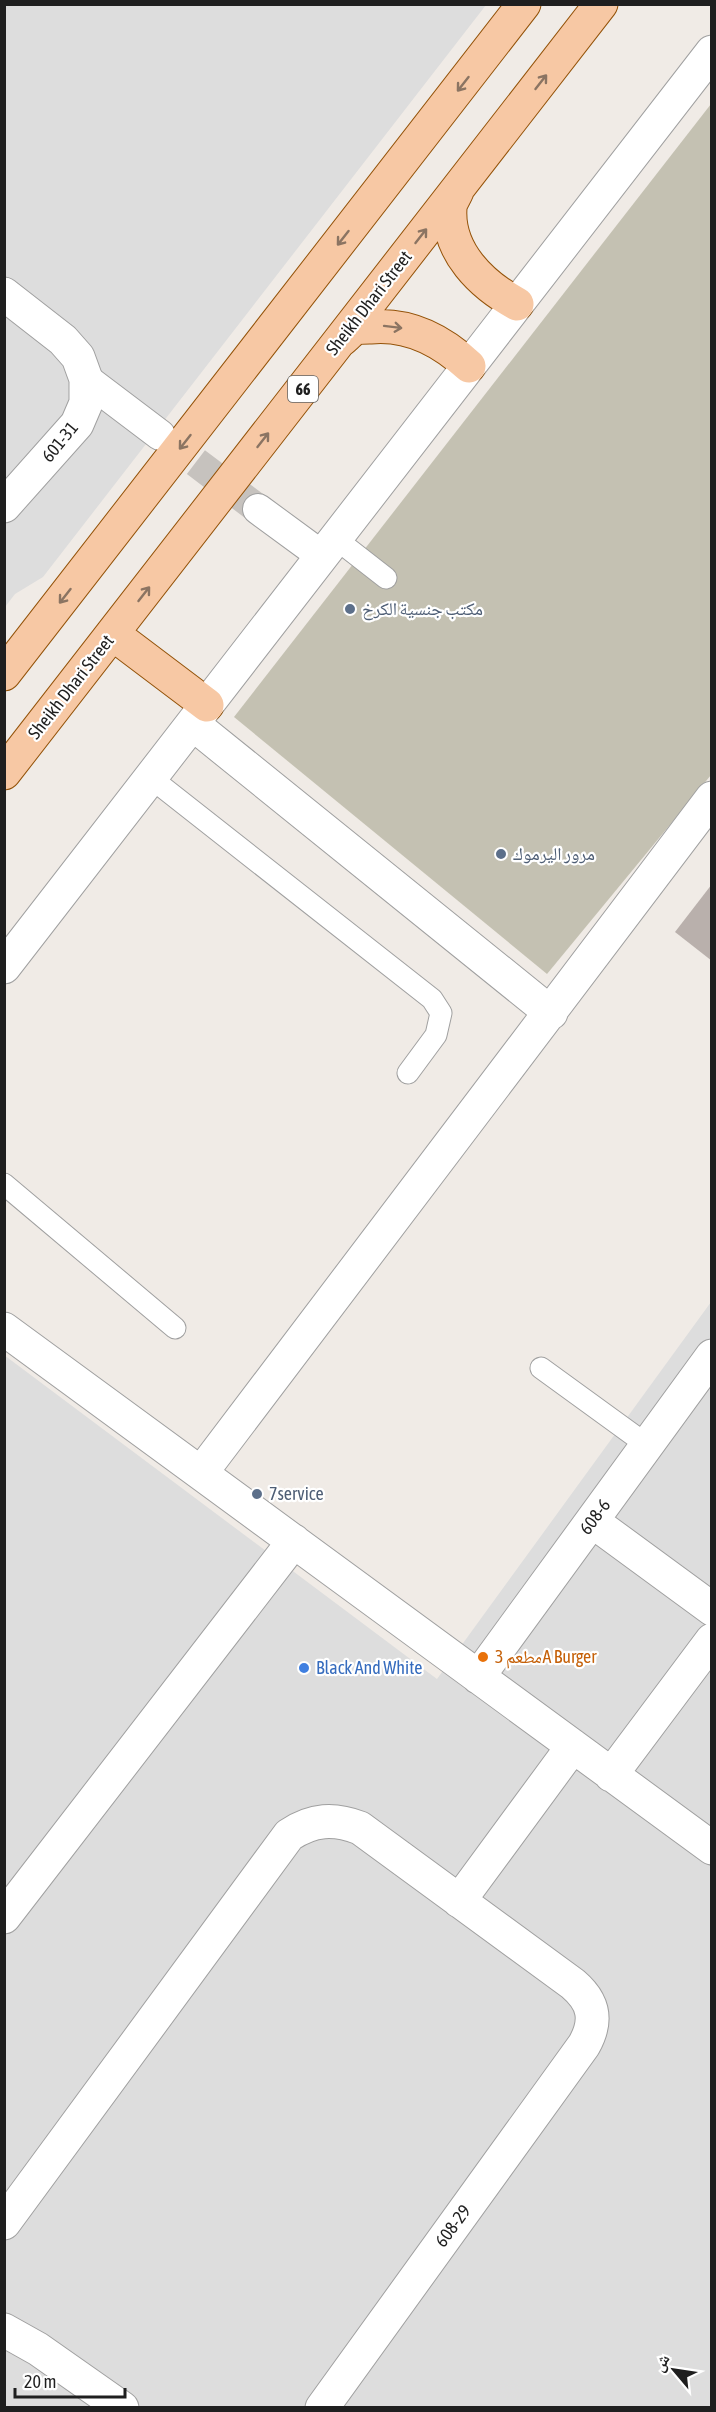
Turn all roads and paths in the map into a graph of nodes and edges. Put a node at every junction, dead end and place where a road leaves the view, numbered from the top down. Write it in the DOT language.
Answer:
graph roads {
  1 [pos="524,4"];
  2 [pos="601,4"];
  3 [pos="711,52"];
  4 [pos="459,188"];
  5 [pos="4,294"];
  6 [pos="517,304"];
  7 [pos="340,341"];
  8 [pos="469,366"];
  9 [pos="86,380"];
  10 [pos="160,435"];
  11 [pos="4,506"];
  12 [pos="258,509"];
  13 [pos="329,548"];
  14 [pos="386,578"];
  15 [pos="113,634"];
  16 [pos="4,674"];
  17 [pos="200,714"];
  18 [pos="4,773"];
  19 [pos="151,778"];
  20 [pos="711,798"];
  21 [pos="4,967"];
  22 [pos="551,1013"];
  23 [pos="408,1073"];
  24 [pos="4,1184"];
  25 [pos="175,1328"];
  26 [pos="4,1329"];
  27 [pos="711,1356"];
  28 [pos="541,1368"];
  29 [pos="647,1445"];
  30 [pos="201,1473"];
  31 [pos="592,1521"];
  32 [pos="294,1541"];
  33 [pos="711,1609"];
  34 [pos="711,1640"];
  35 [pos="478,1677"];
  36 [pos="573,1746"];
  37 [pos="611,1774"];
  38 [pos="711,1848"];
  39 [pos="459,1901"];
  40 [pos="4,1917"];
  41 [pos="4,2223"];
  42 [pos="4,2330"];
  43 [pos="122,2408"];
  44 [pos="322,2408"];
  1 -- 16 [label="main road, one-way"];
  4 -- 2 [label="main road, Sheikh Dhari Street / 66, one-way"];
  3 -- 6 [label="street"];
  4 -- 6 [label="main road"];
  7 -- 4 [label="main road, Sheikh Dhari Street / 66, one-way"];
  5 -- 9 [label="street, 601-31"];
  6 -- 8 [label="street"];
  7 -- 8 [label="main road, one-way"];
  15 -- 7 [label="main road, Sheikh Dhari Street / 66, one-way"];
  8 -- 13 [label="street"];
  9 -- 10 [label="street"];
  9 -- 11 [label="street, 601-31"];
  12 -- 13 [label="street"];
  13 -- 14 [label="lane"];
  13 -- 17 [label="street"];
  15 -- 17 [label="main road"];
  15 -- 18 [label="main road, Sheikh Dhari Street / 66"];
  17 -- 19 [label="street"];
  17 -- 22 [label="street"];
  19 -- 21 [label="street"];
  19 -- 23 [label="lane"];
  20 -- 22 [label="street"];
  22 -- 30 [label="street"];
  24 -- 25 [label="lane"];
  26 -- 30 [label="street"];
  27 -- 29 [label="street, 608-6"];
  28 -- 29 [label="lane"];
  29 -- 31 [label="street, 608-6"];
  30 -- 32 [label="street"];
  31 -- 33 [label="street"];
  31 -- 35 [label="street, 608-6"];
  32 -- 35 [label="street"];
  32 -- 40 [label="street"];
  34 -- 37 [label="street"];
  35 -- 36 [label="street"];
  36 -- 37 [label="street"];
  36 -- 39 [label="street"];
  37 -- 38 [label="street"];
  39 -- 41 [label="street, 608-29"];
  39 -- 44 [label="street, 608-29"];
  42 -- 43 [label="street"];
}
